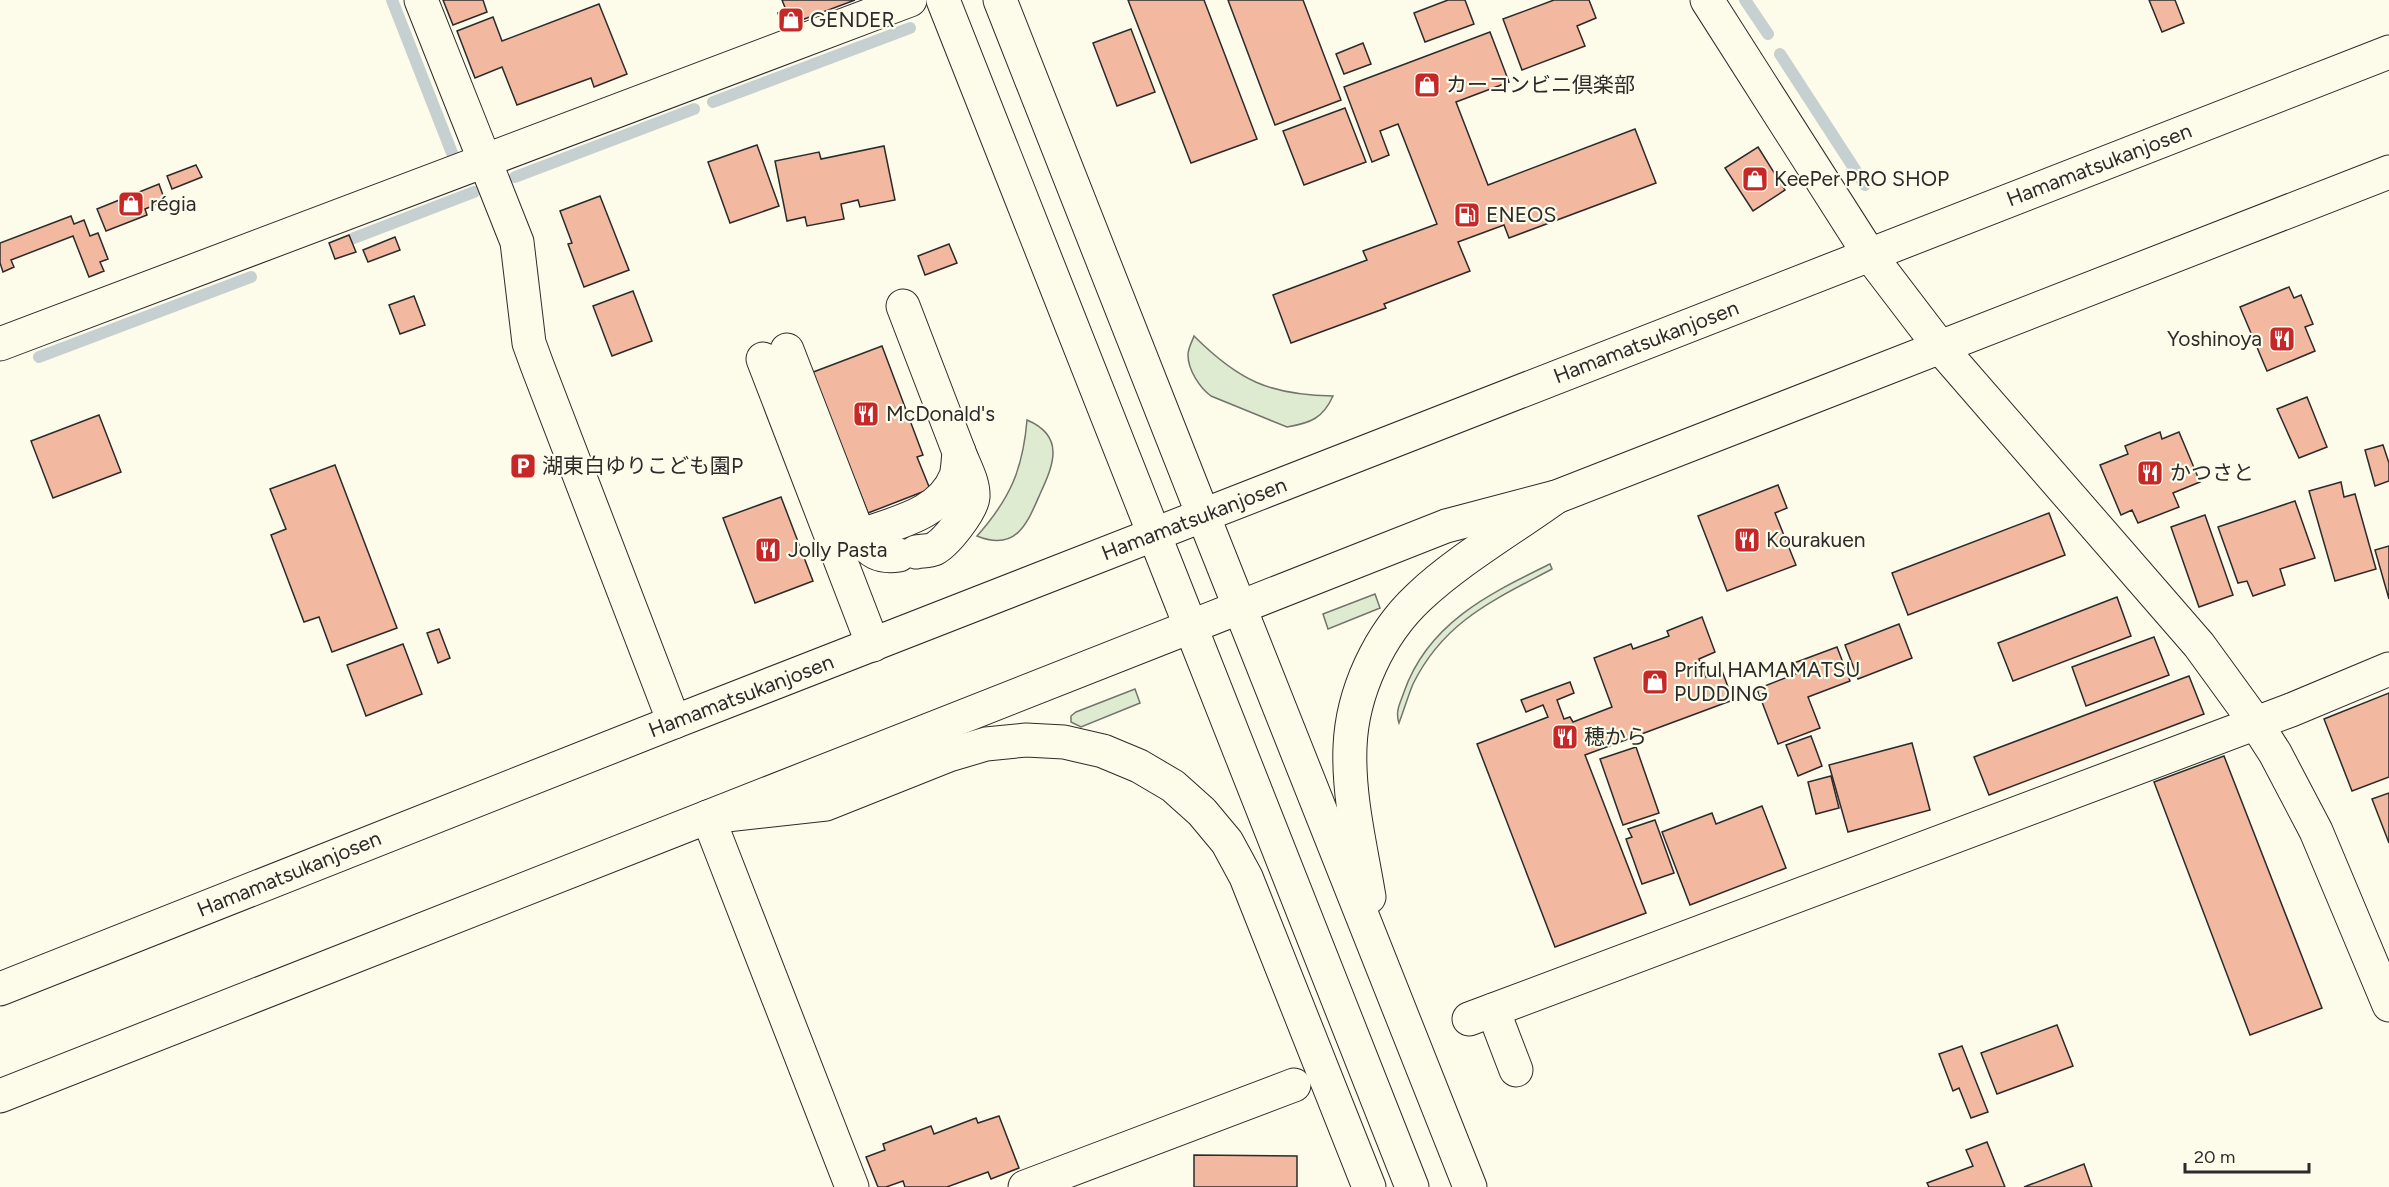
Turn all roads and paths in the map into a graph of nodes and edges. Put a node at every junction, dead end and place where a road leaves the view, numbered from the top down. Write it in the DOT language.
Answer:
graph roads {
  1 [pos="421,0"];
  2 [pos="910,0"];
  3 [pos="943,0"];
  4 [pos="1000,0"];
  5 [pos="1707,0"];
  6 [pos="2389,52"];
  7 [pos="485,161"];
  8 [pos="2389,172"];
  9 [pos="1869,254"];
  10 [pos="903,306"];
  11 [pos="0,344"];
  12 [pos="1940,347"];
  13 [pos="959,452"];
  14 [pos="1556,497"];
  15 [pos="1203,515"];
  16 [pos="1154,534"];
  17 [pos="859,536"];
  18 [pos="1240,607"];
  19 [pos="1190,626"];
  20 [pos="873,645"];
  21 [pos="2389,669"];
  22 [pos="674,722"];
  23 [pos="2255,722"];
  24 [pos="708,816"];
  25 [pos="1380,959"];
  26 [pos="0,989"];
  27 [pos="2389,1005"];
  28 [pos="1516,1070"];
  29 [pos="1294,1085"];
  30 [pos="0,1096"];
  31 [pos="852,1187"];
  32 [pos="1025,1187"];
  33 [pos="1369,1187"];
  34 [pos="1412,1187"];
  35 [pos="1470,1187"];
  1 -- 7 [label="main road"];
  2 -- 7 [label="main road"];
  3 -- 16 [label="main road"];
  4 -- 15 [label="main road"];
  5 -- 9 [label="main road"];
  6 -- 9 [label="main road, Hamamatsukanjosen"];
  7 -- 11 [label="main road"];
  7 -- 22 [label="main road"];
  8 -- 12 [label="main road"];
  9 -- 12 [label="main road"];
  9 -- 15 [label="main road, Hamamatsukanjosen"];
  10 -- 13 [label="main road"];
  12 -- 14 [label="main road"];
  12 -- 23 [label="main road"];
  13 -- 17 [label="main road"];
  13 -- 17 [label="main road"];
  14 -- 18 [label="main road"];
  14 -- 25 [label="main road"];
  15 -- 16 [label="main road, Hamamatsukanjosen"];
  15 -- 18 [label="main road"];
  16 -- 19 [label="main road"];
  16 -- 20 [label="main road, Hamamatsukanjosen"];
  17 -- 20 [label="main road"];
  18 -- 19 [label="main road"];
  18 -- 25 [label="main road"];
  19 -- 24 [label="main road"];
  19 -- 34 [label="main road"];
  20 -- 22 [label="main road, Hamamatsukanjosen"];
  21 -- 23 [label="main road"];
  22 -- 26 [label="main road, Hamamatsukanjosen"];
  23 -- 27 [label="main road"];
  23 -- 28 [label="main road"];
  24 -- 30 [label="main road"];
  24 -- 31 [label="main road"];
  24 -- 33 [label="main road"];
  25 -- 35 [label="main road"];
  29 -- 32 [label="main road"];
}
